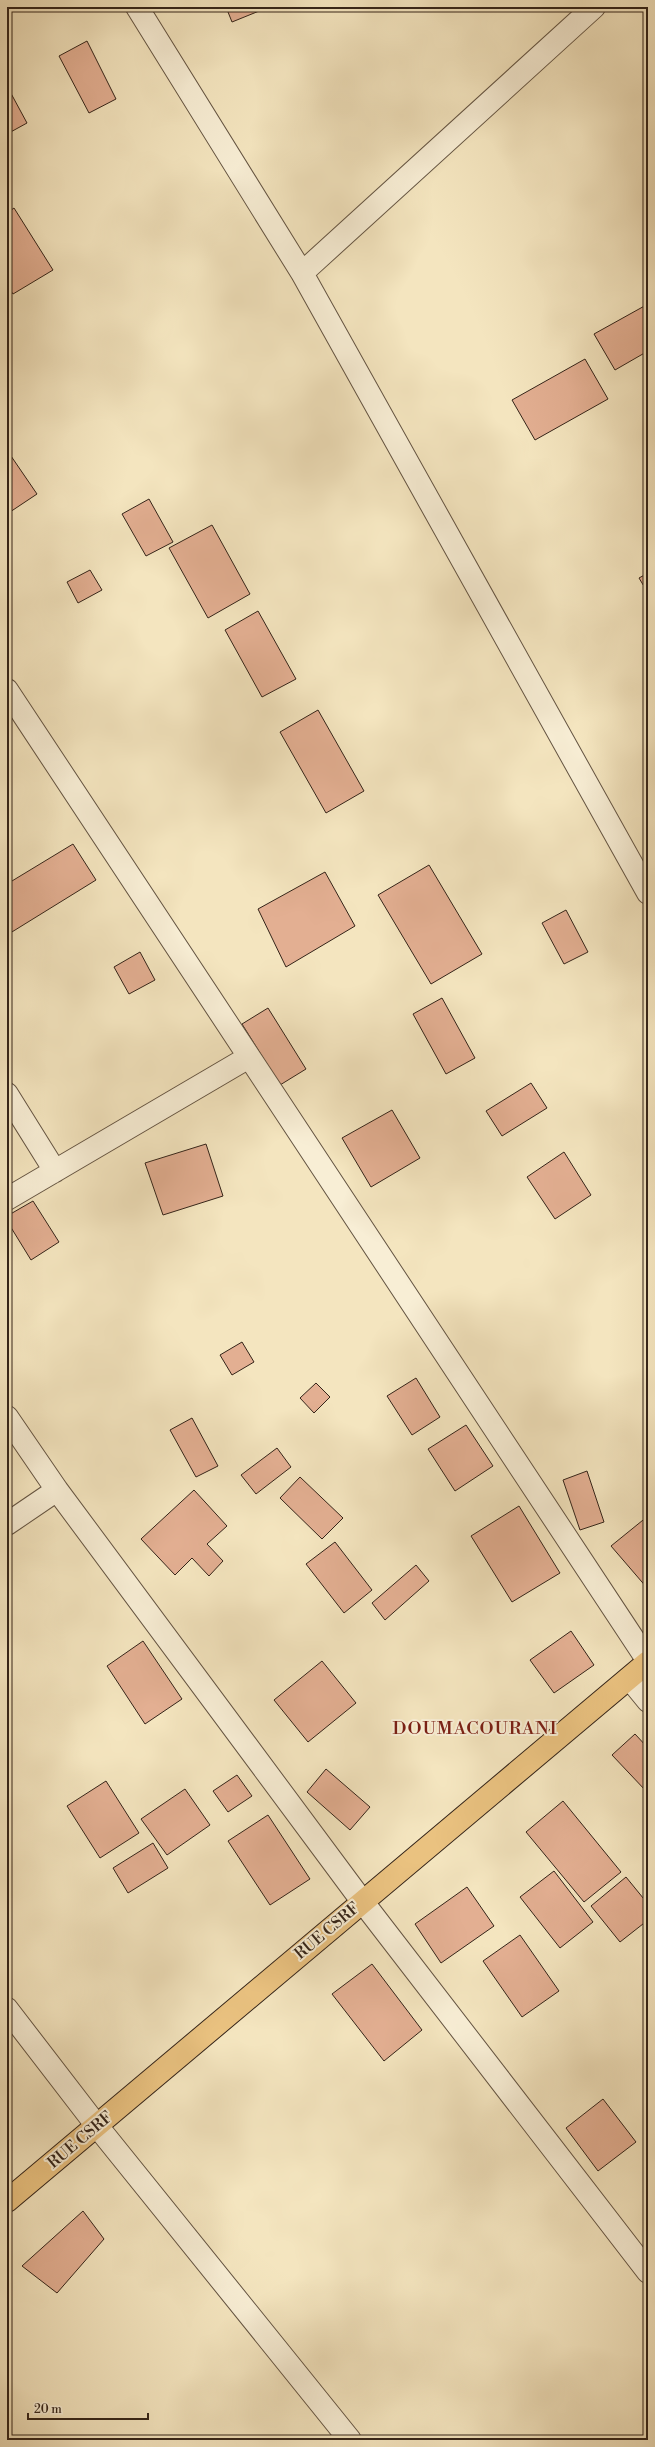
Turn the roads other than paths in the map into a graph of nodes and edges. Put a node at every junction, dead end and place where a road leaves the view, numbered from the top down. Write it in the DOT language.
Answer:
graph roads {
  1 [pos="138,7"];
  2 [pos="594,7"];
  3 [pos="302,273"];
  4 [pos="7,690"];
  5 [pos="648,893"];
  6 [pos="249,1057"];
  7 [pos="7,1094"];
  8 [pos="55,1171"];
  9 [pos="7,1199"];
  10 [pos="7,1418"];
  11 [pos="57,1490"];
  12 [pos="7,1524"];
  13 [pos="648,1662"];
  14 [pos="630,1679"];
  15 [pos="648,1701"];
  16 [pos="362,1901"];
  17 [pos="7,2009"];
  18 [pos="97,2126"];
  19 [pos="7,2201"];
  20 [pos="648,2272"];
  21 [pos="350,2440"];
  1 -- 3 [label="street"];
  2 -- 3 [label="street"];
  3 -- 5 [label="street"];
  4 -- 6 [label="street"];
  6 -- 8 [label="street"];
  6 -- 13 [label="street"];
  7 -- 8 [label="street"];
  8 -- 9 [label="street"];
  10 -- 11 [label="street"];
  11 -- 12 [label="street"];
  11 -- 16 [label="street"];
  13 -- 14 [label="main road, RUE CSRF"];
  14 -- 15 [label="street"];
  14 -- 16 [label="main road, RUE CSRF"];
  16 -- 18 [label="main road, RUE CSRF"];
  16 -- 20 [label="street"];
  17 -- 18 [label="street"];
  18 -- 19 [label="main road, RUE CSRF"];
  18 -- 21 [label="street"];
}
